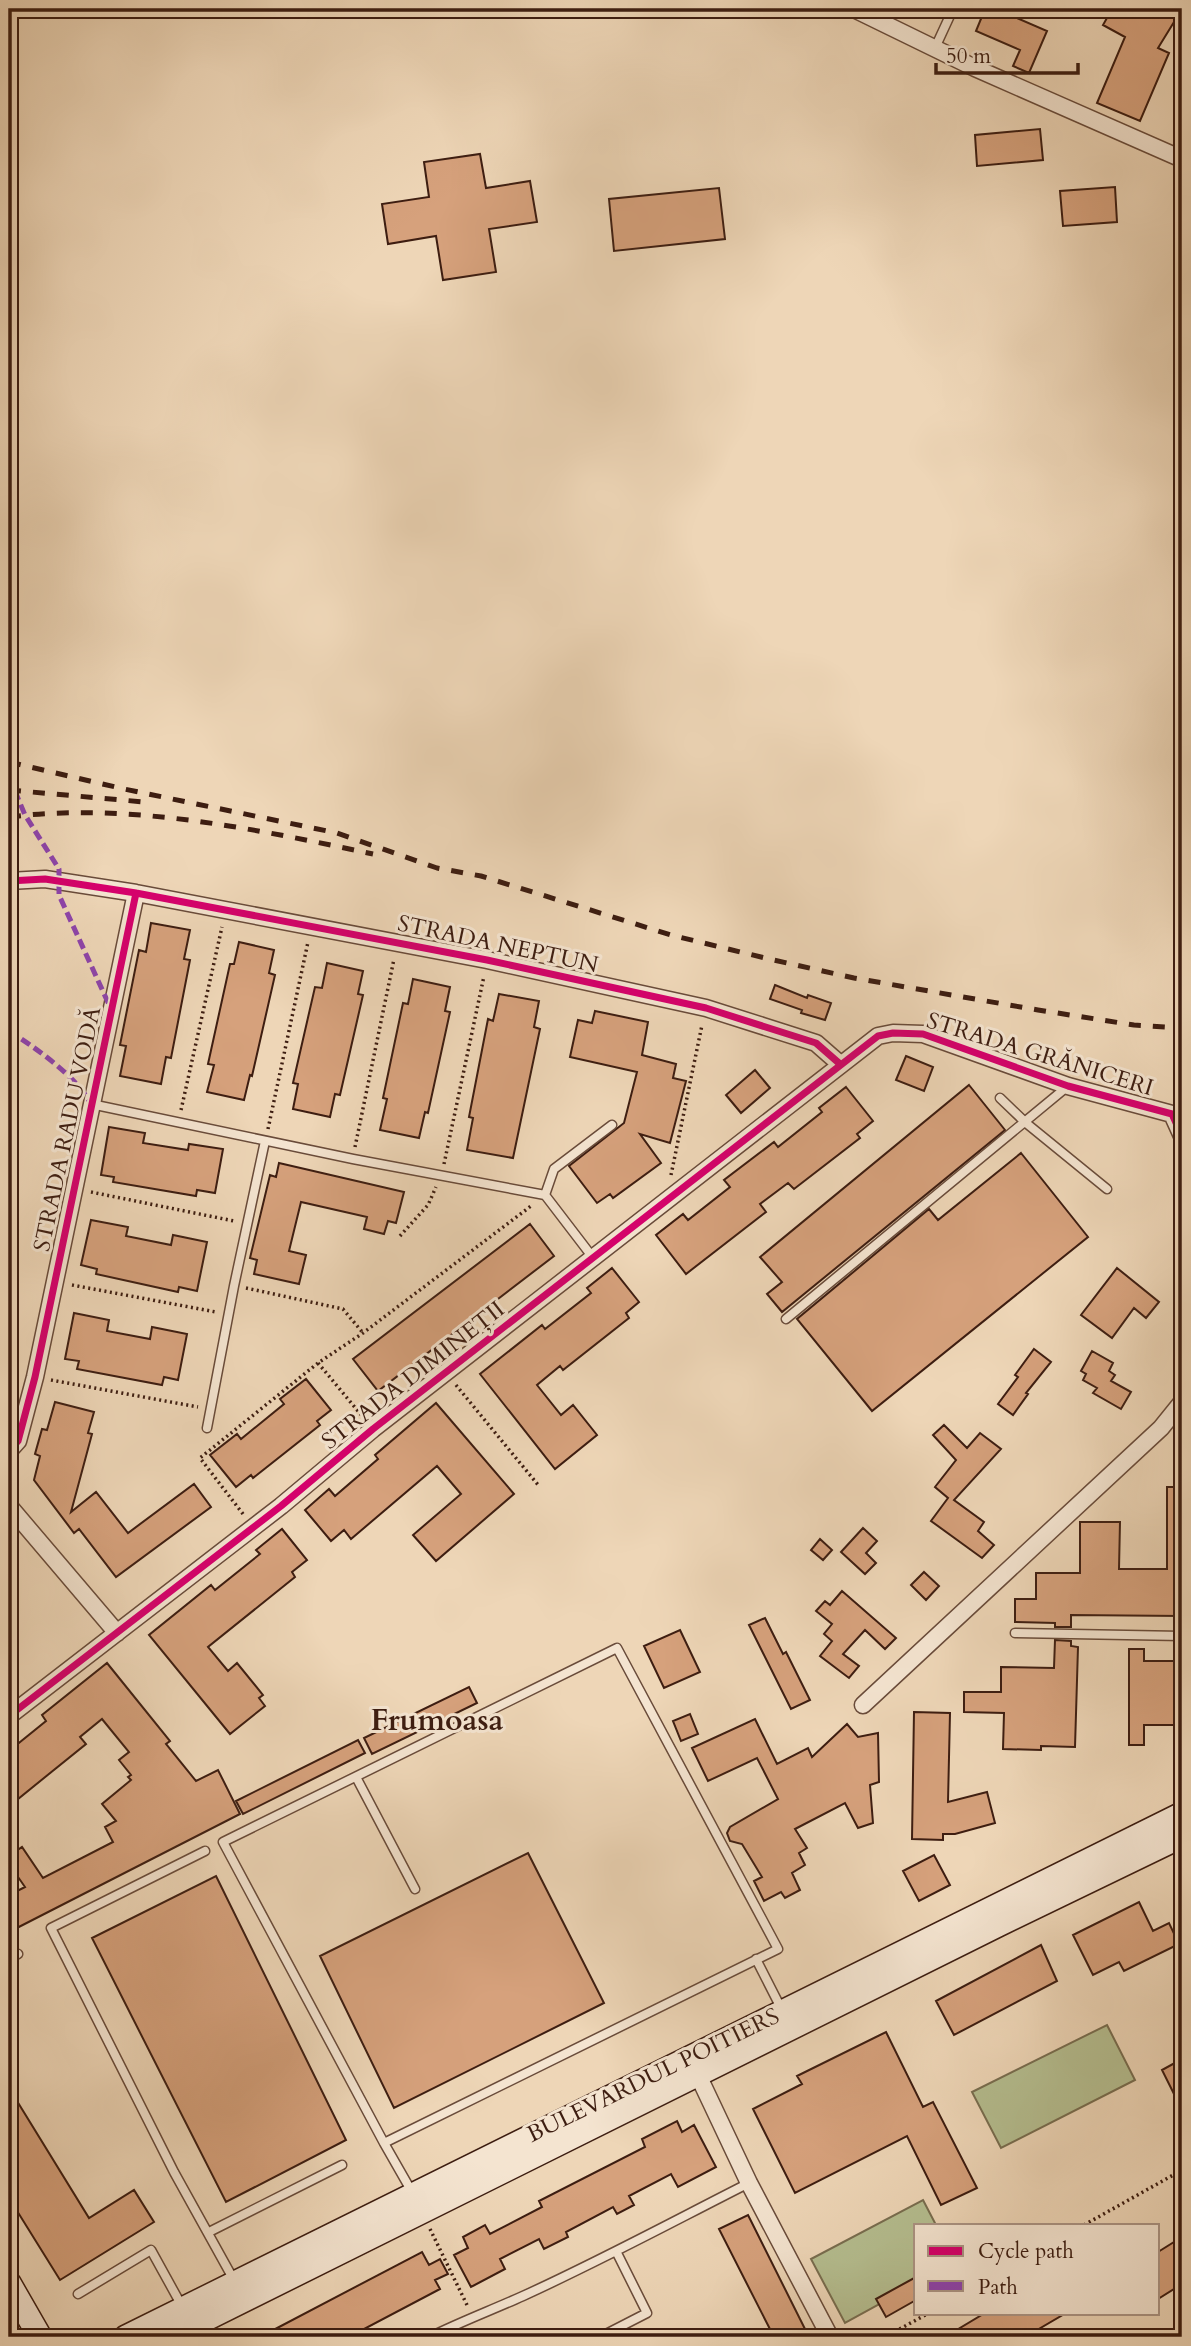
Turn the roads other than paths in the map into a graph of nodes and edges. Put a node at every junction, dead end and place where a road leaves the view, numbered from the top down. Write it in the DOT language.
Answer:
graph roads {
  1 [pos="854,9"];
  2 [pos="953,9"];
  3 [pos="935,48"];
  4 [pos="1182,159"];
  5 [pos="9,881"];
  6 [pos="136,893"];
  7 [pos="840,1064"];
  8 [pos="1068,1087"];
  9 [pos="1000,1098"];
  10 [pos="91,1104"];
  11 [pos="1026,1123"];
  12 [pos="612,1125"];
  13 [pos="1182,1136"];
  14 [pos="265,1142"];
  15 [pos="1107,1189"];
  16 [pos="545,1195"];
  17 [pos="594,1259"];
  18 [pos="786,1319"];
  19 [pos="1182,1402"];
  20 [pos="207,1428"];
  21 [pos="9,1451"];
  22 [pos="9,1506"];
  23 [pos="117,1633"];
  24 [pos="1014,1633"];
  25 [pos="1182,1636"];
  26 [pos="863,1705"];
  27 [pos="9,1716"];
  28 [pos="356,1777"];
  29 [pos="1182,1814"];
  30 [pos="1182,1836"];
  31 [pos="205,1851"];
  32 [pos="415,1889"];
  33 [pos="18,1954"];
  34 [pos="9,1959"];
  35 [pos="756,1959"];
  36 [pos="787,2020"];
  37 [pos="698,2075"];
  38 [pos="384,2143"];
  39 [pos="342,2165"];
  40 [pos="749,2183"];
  41 [pos="417,2202"];
  42 [pos="209,2232"];
  43 [pos="616,2251"];
  44 [pos="9,2283"];
  45 [pos="240,2291"];
  46 [pos="78,2294"];
  47 [pos="187,2317"];
  48 [pos="40,2337"];
  49 [pos="126,2337"];
  50 [pos="170,2337"];
  51 [pos="430,2337"];
  52 [pos="610,2337"];
  53 [pos="830,2337"];
  1 -- 3 [label="street"];
  2 -- 3 [label="lane"];
  3 -- 4 [label="street"];
  5 -- 6 [label="street, STRADA NEPTUN"];
  6 -- 7 [label="street, STRADA NEPTUN"];
  6 -- 10 [label="street, STRADA RADU VODĂ"];
  7 -- 8 [label="street, STRADA GRĂNICERI"];
  7 -- 17 [label="street, STRADA DIMINEȚII"];
  8 -- 11 [label="lane"];
  8 -- 13 [label="street, STRADA GRĂNICERI"];
  9 -- 11 [label="lane"];
  10 -- 14 [label="lane"];
  10 -- 21 [label="street, STRADA RADU VODĂ"];
  11 -- 15 [label="lane"];
  11 -- 18 [label="lane"];
  12 -- 16 [label="lane"];
  14 -- 16 [label="lane"];
  14 -- 20 [label="lane"];
  16 -- 17 [label="lane"];
  17 -- 23 [label="street, STRADA DIMINEȚII"];
  19 -- 26 [label="street"];
  22 -- 23 [label="street"];
  23 -- 27 [label="street, STRADA DIMINEȚII"];
  24 -- 25 [label="lane"];
  28 -- 32 [label="lane"];
  28 -- 35 [label="lane"];
  28 -- 38 [label="lane"];
  29 -- 36 [label="main road, BULEVARDUL POITIERS"];
  30 -- 36 [label="main road, BULEVARDUL POITIERS"];
  31 -- 42 [label="lane"];
  33 -- 34 [label="lane"];
  35 -- 36 [label="lane"];
  35 -- 38 [label="lane"];
  36 -- 37 [label="main road, BULEVARDUL POITIERS"];
  36 -- 41 [label="main road, BULEVARDUL POITIERS"];
  37 -- 40 [label="street"];
  37 -- 41 [label="main road, BULEVARDUL POITIERS"];
  38 -- 41 [label="lane"];
  39 -- 42 [label="lane"];
  40 -- 43 [label="lane"];
  40 -- 53 [label="street"];
  41 -- 45 [label="main road, BULEVARDUL POITIERS"];
  42 -- 45 [label="lane"];
  43 -- 51 [label="lane"];
  43 -- 52 [label="lane"];
  44 -- 48 [label="main road"];
  45 -- 47 [label="main road, BULEVARDUL POITIERS"];
  46 -- 47 [label="lane"];
  47 -- 49 [label="main road, BULEVARDUL POITIERS"];
  47 -- 50 [label="main road, BULEVARDUL POITIERS"];
}
